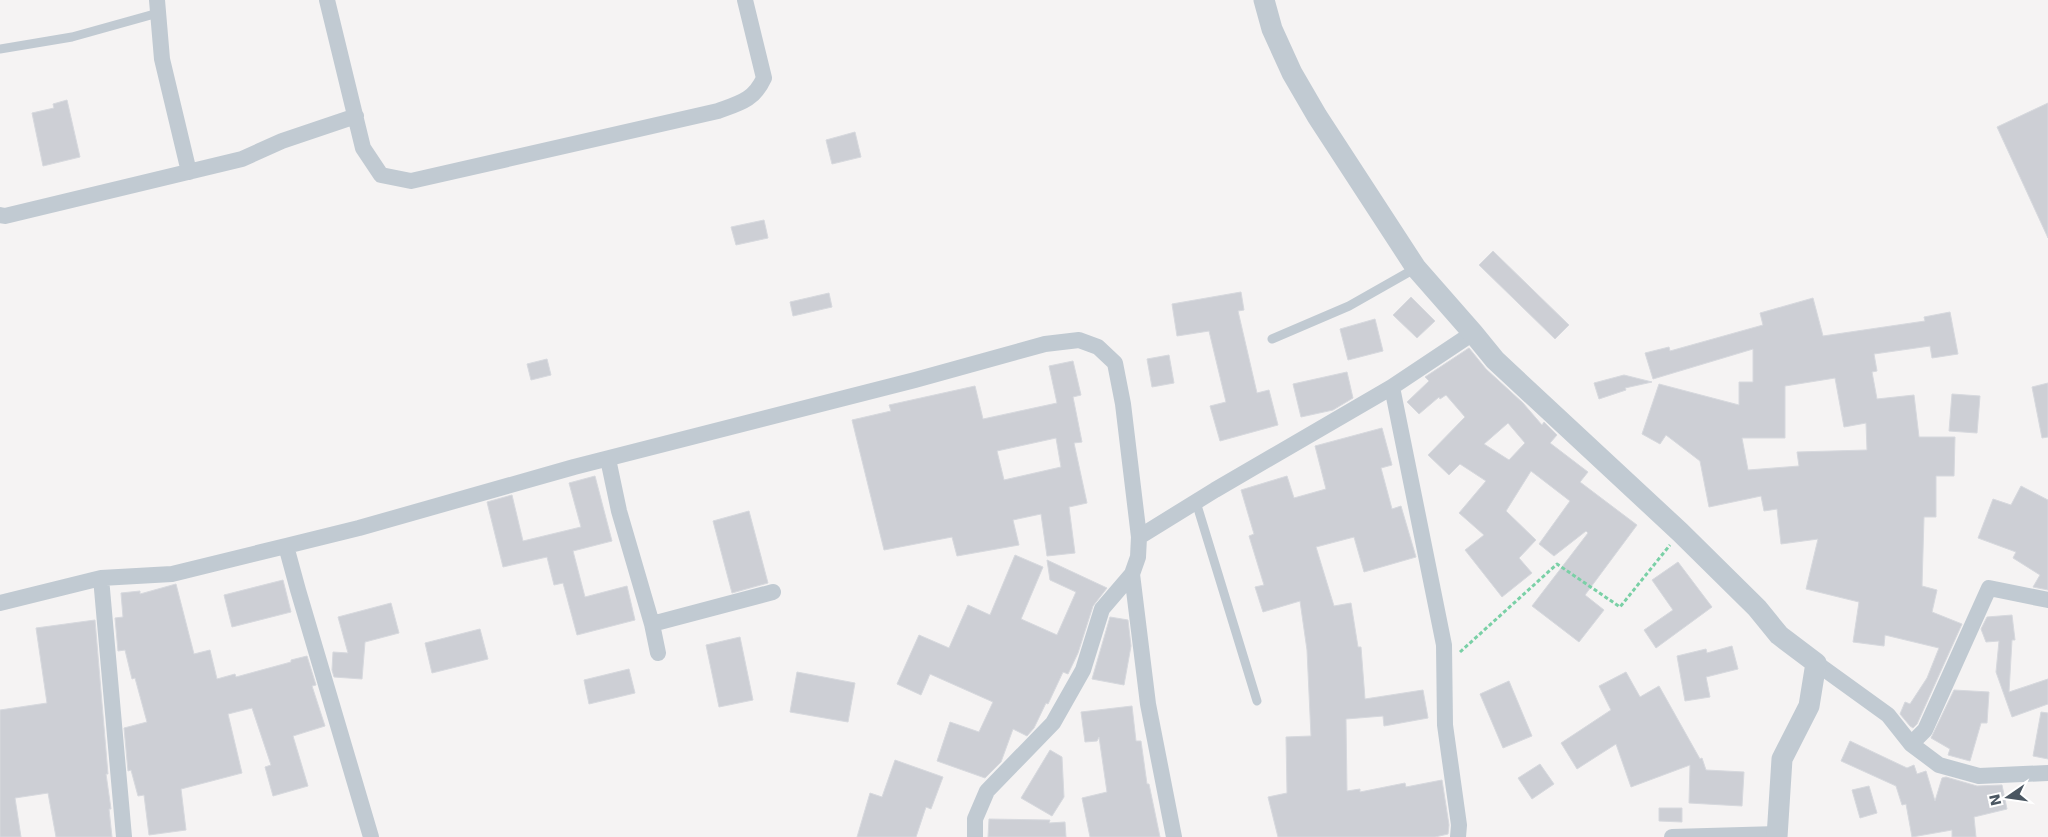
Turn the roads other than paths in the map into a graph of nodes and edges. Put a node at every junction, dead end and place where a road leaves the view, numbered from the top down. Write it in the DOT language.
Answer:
graph roads {
  1 [pos="327,0"];
  2 [pos="745,0"];
  3 [pos="1264,0"];
  4 [pos="157,6"];
  5 [pos="0,49"];
  6 [pos="356,116"];
  7 [pos="189,172"];
  8 [pos="0,215"];
  9 [pos="1416,268"];
  10 [pos="1473,333"];
  11 [pos="1272,339"];
  12 [pos="1392,387"];
  13 [pos="608,459"];
  14 [pos="1196,502"];
  15 [pos="1139,537"];
  16 [pos="286,546"];
  17 [pos="1132,574"];
  18 [pos="101,578"];
  19 [pos="773,592"];
  20 [pos="2048,600"];
  21 [pos="0,603"];
  22 [pos="652,624"];
  23 [pos="658,653"];
  24 [pos="1816,663"];
  25 [pos="1257,701"];
  26 [pos="1911,744"];
  27 [pos="2048,773"];
  28 [pos="1778,835"];
  29 [pos="124,837"];
  30 [pos="371,837"];
  31 [pos="975,837"];
  32 [pos="1174,837"];
  33 [pos="1458,837"];
  34 [pos="1672,837"];
  1 -- 6 [label="street"];
  2 -- 6 [label="street"];
  3 -- 9 [label="street"];
  4 -- 5 [label="lane"];
  4 -- 7 [label="street"];
  6 -- 7 [label="street"];
  7 -- 8 [label="street"];
  9 -- 10 [label="street"];
  9 -- 11 [label="lane"];
  10 -- 12 [label="street"];
  10 -- 24 [label="street"];
  12 -- 14 [label="street"];
  12 -- 33 [label="street"];
  13 -- 15 [label="street"];
  13 -- 16 [label="street"];
  13 -- 22 [label="street"];
  14 -- 15 [label="street"];
  14 -- 25 [label="lane"];
  15 -- 17 [label="street"];
  16 -- 18 [label="street"];
  16 -- 30 [label="street"];
  17 -- 31 [label="street"];
  17 -- 32 [label="street"];
  18 -- 21 [label="street"];
  18 -- 29 [label="street"];
  19 -- 22 [label="street"];
  20 -- 26 [label="street"];
  22 -- 23 [label="street"];
  24 -- 26 [label="street"];
  24 -- 28 [label="street"];
  26 -- 27 [label="street"];
  28 -- 34 [label="street"];
}
